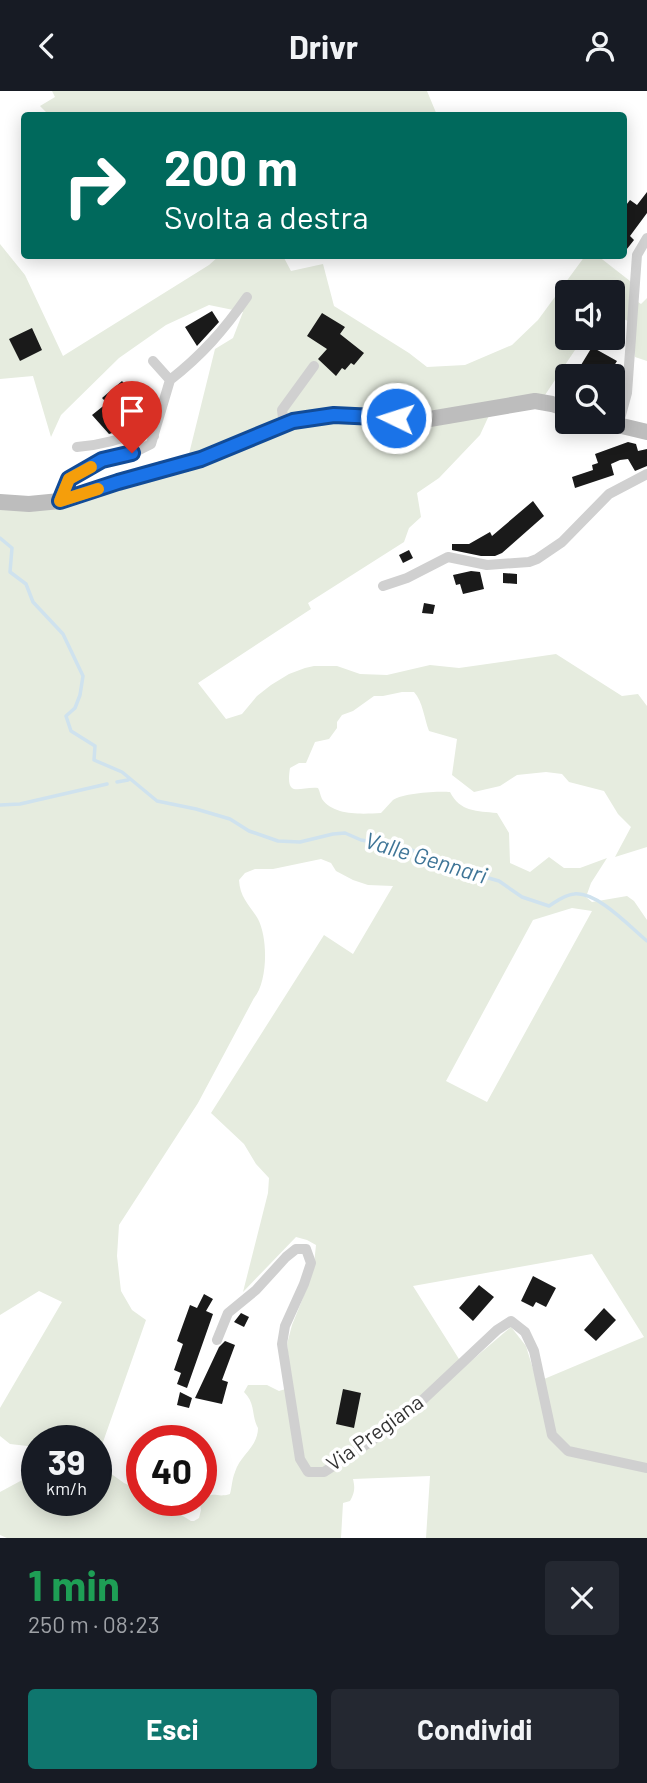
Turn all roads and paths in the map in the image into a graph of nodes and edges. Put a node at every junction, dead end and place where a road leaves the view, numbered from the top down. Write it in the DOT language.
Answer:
graph roads {
  1 [pos="647,238"];
  2 [pos="247,297"];
  3 [pos="153,361"];
  4 [pos="314,366"];
  5 [pos="170,380"];
  6 [pos="625,397"];
  7 [pos="555,405"];
  8 [pos="284,425"];
  9 [pos="625,427"];
  10 [pos="647,432"];
  11 [pos="154,436"];
  12 [pos="77,447"];
  13 [pos="647,474"];
  14 [pos="60,501"];
  15 [pos="0,502"];
  16 [pos="383,586"];
  17 [pos="217,1340"];
  18 [pos="647,1468"];
  1 -- 6 [label="street"];
  2 -- 5 [label="street"];
  3 -- 5 [label="street"];
  4 -- 8 [label="street"];
  5 -- 11 [label="street"];
  7 -- 8 [label="street"];
  8 -- 14 [label="street"];
  9 -- 10 [label="street"];
  11 -- 12 [label="street"];
  11 -- 14 [label="street"];
  13 -- 16 [label="street"];
  14 -- 15 [label="street"];
  17 -- 18 [label="street, Via Pregiana"];
}
